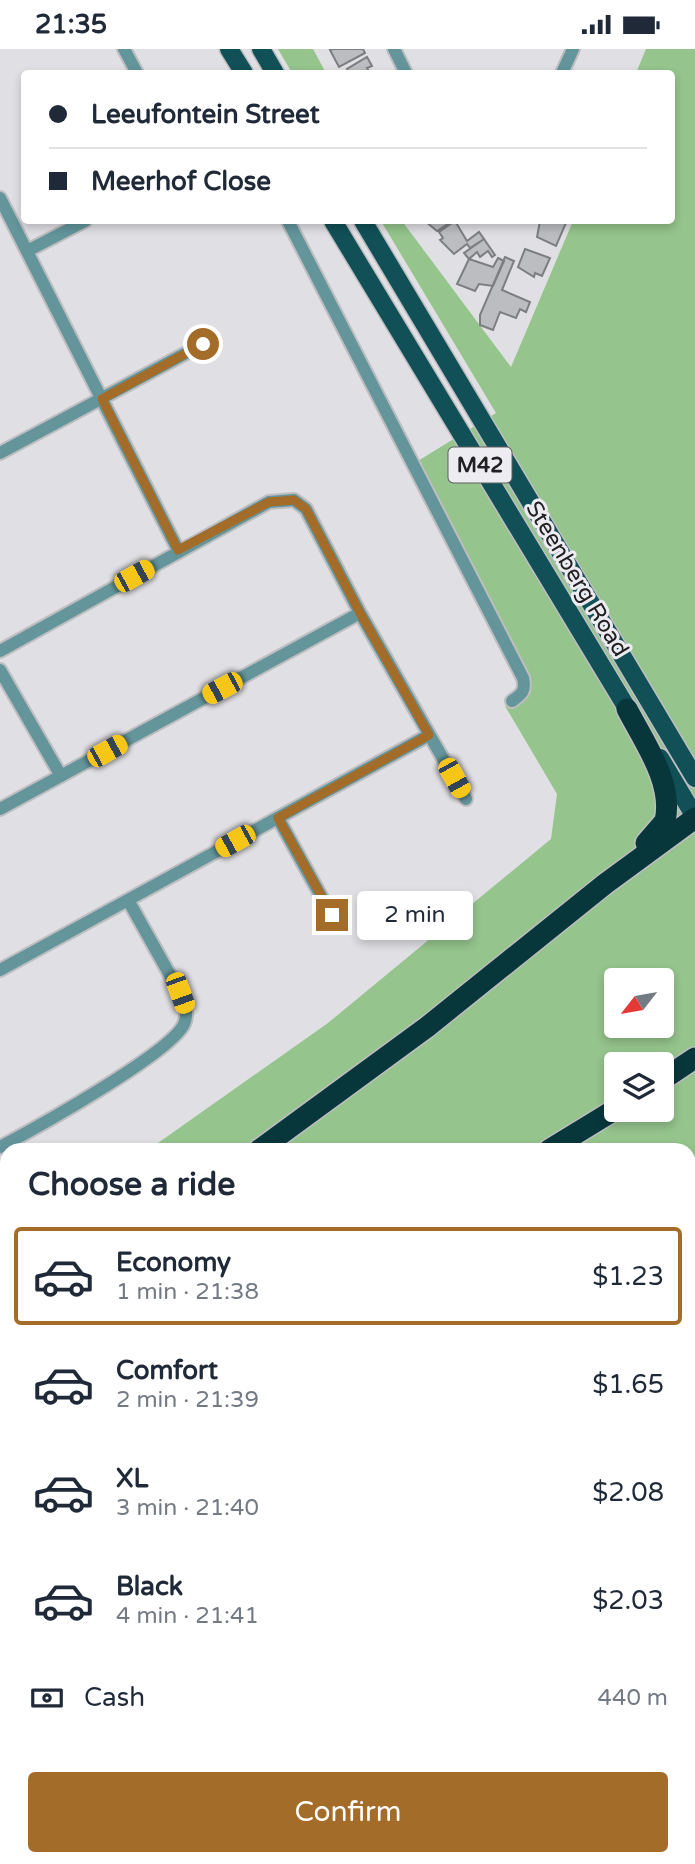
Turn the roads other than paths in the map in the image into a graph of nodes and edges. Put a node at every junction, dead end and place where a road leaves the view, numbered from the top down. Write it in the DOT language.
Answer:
graph roads {
  1 [pos="124,49"];
  2 [pos="229,49"];
  3 [pos="261,49"];
  4 [pos="394,49"];
  5 [pos="573,49"];
  6 [pos="135,70"];
  7 [pos="242,70"];
  8 [pos="273,70"];
  9 [pos="405,70"];
  10 [pos="563,70"];
  11 [pos="0,198"];
  12 [pos="79,224"];
  13 [pos="290,224"];
  14 [pos="334,224"];
  15 [pos="365,224"];
  16 [pos="27,251"];
  17 [pos="203,344"];
  18 [pos="102,399"];
  19 [pos="0,453"];
  20 [pos="178,550"];
  21 [pos="360,613"];
  22 [pos="0,651"];
  23 [pos="0,670"];
  24 [pos="512,701"];
  25 [pos="627,709"];
  26 [pos="429,735"];
  27 [pos="61,776"];
  28 [pos="695,778"];
  29 [pos="466,799"];
  30 [pos="0,809"];
  31 [pos="695,817"];
  32 [pos="278,818"];
  33 [pos="605,884"];
  34 [pos="128,900"];
  35 [pos="332,915"];
  36 [pos="0,970"];
  37 [pos="695,1058"];
  38 [pos="674,1072"];
  39 [pos="604,1116"];
  40 [pos="8,1143"];
  41 [pos="269,1143"];
  42 [pos="560,1143"];
  1 -- 6 [label="street"];
  2 -- 7 [label="main road"];
  3 -- 8 [label="main road"];
  4 -- 9 [label="street"];
  5 -- 10 [label="street"];
  11 -- 16 [label="street"];
  12 -- 16 [label="street"];
  13 -- 24 [label="street"];
  14 -- 25 [label="main road, Steenberg Road / M42"];
  15 -- 28 [label="main road, Steenberg Road / M42"];
  16 -- 18 [label="street"];
  17 -- 18 [label="street"];
  18 -- 19 [label="street"];
  18 -- 20 [label="street"];
  20 -- 21 [label="street"];
  20 -- 22 [label="street"];
  21 -- 26 [label="street"];
  21 -- 27 [label="street"];
  23 -- 27 [label="street"];
  25 -- 31 [label="main road, Steenberg Road / M42"];
  25 -- 33 [label="highway"];
  26 -- 29 [label="street"];
  26 -- 32 [label="street"];
  27 -- 30 [label="street"];
  31 -- 33 [label="highway"];
  32 -- 34 [label="street"];
  32 -- 35 [label="street"];
  33 -- 41 [label="highway"];
  34 -- 36 [label="street"];
  34 -- 40 [label="street"];
  37 -- 38 [label="highway"];
  39 -- 42 [label="highway"];
}
